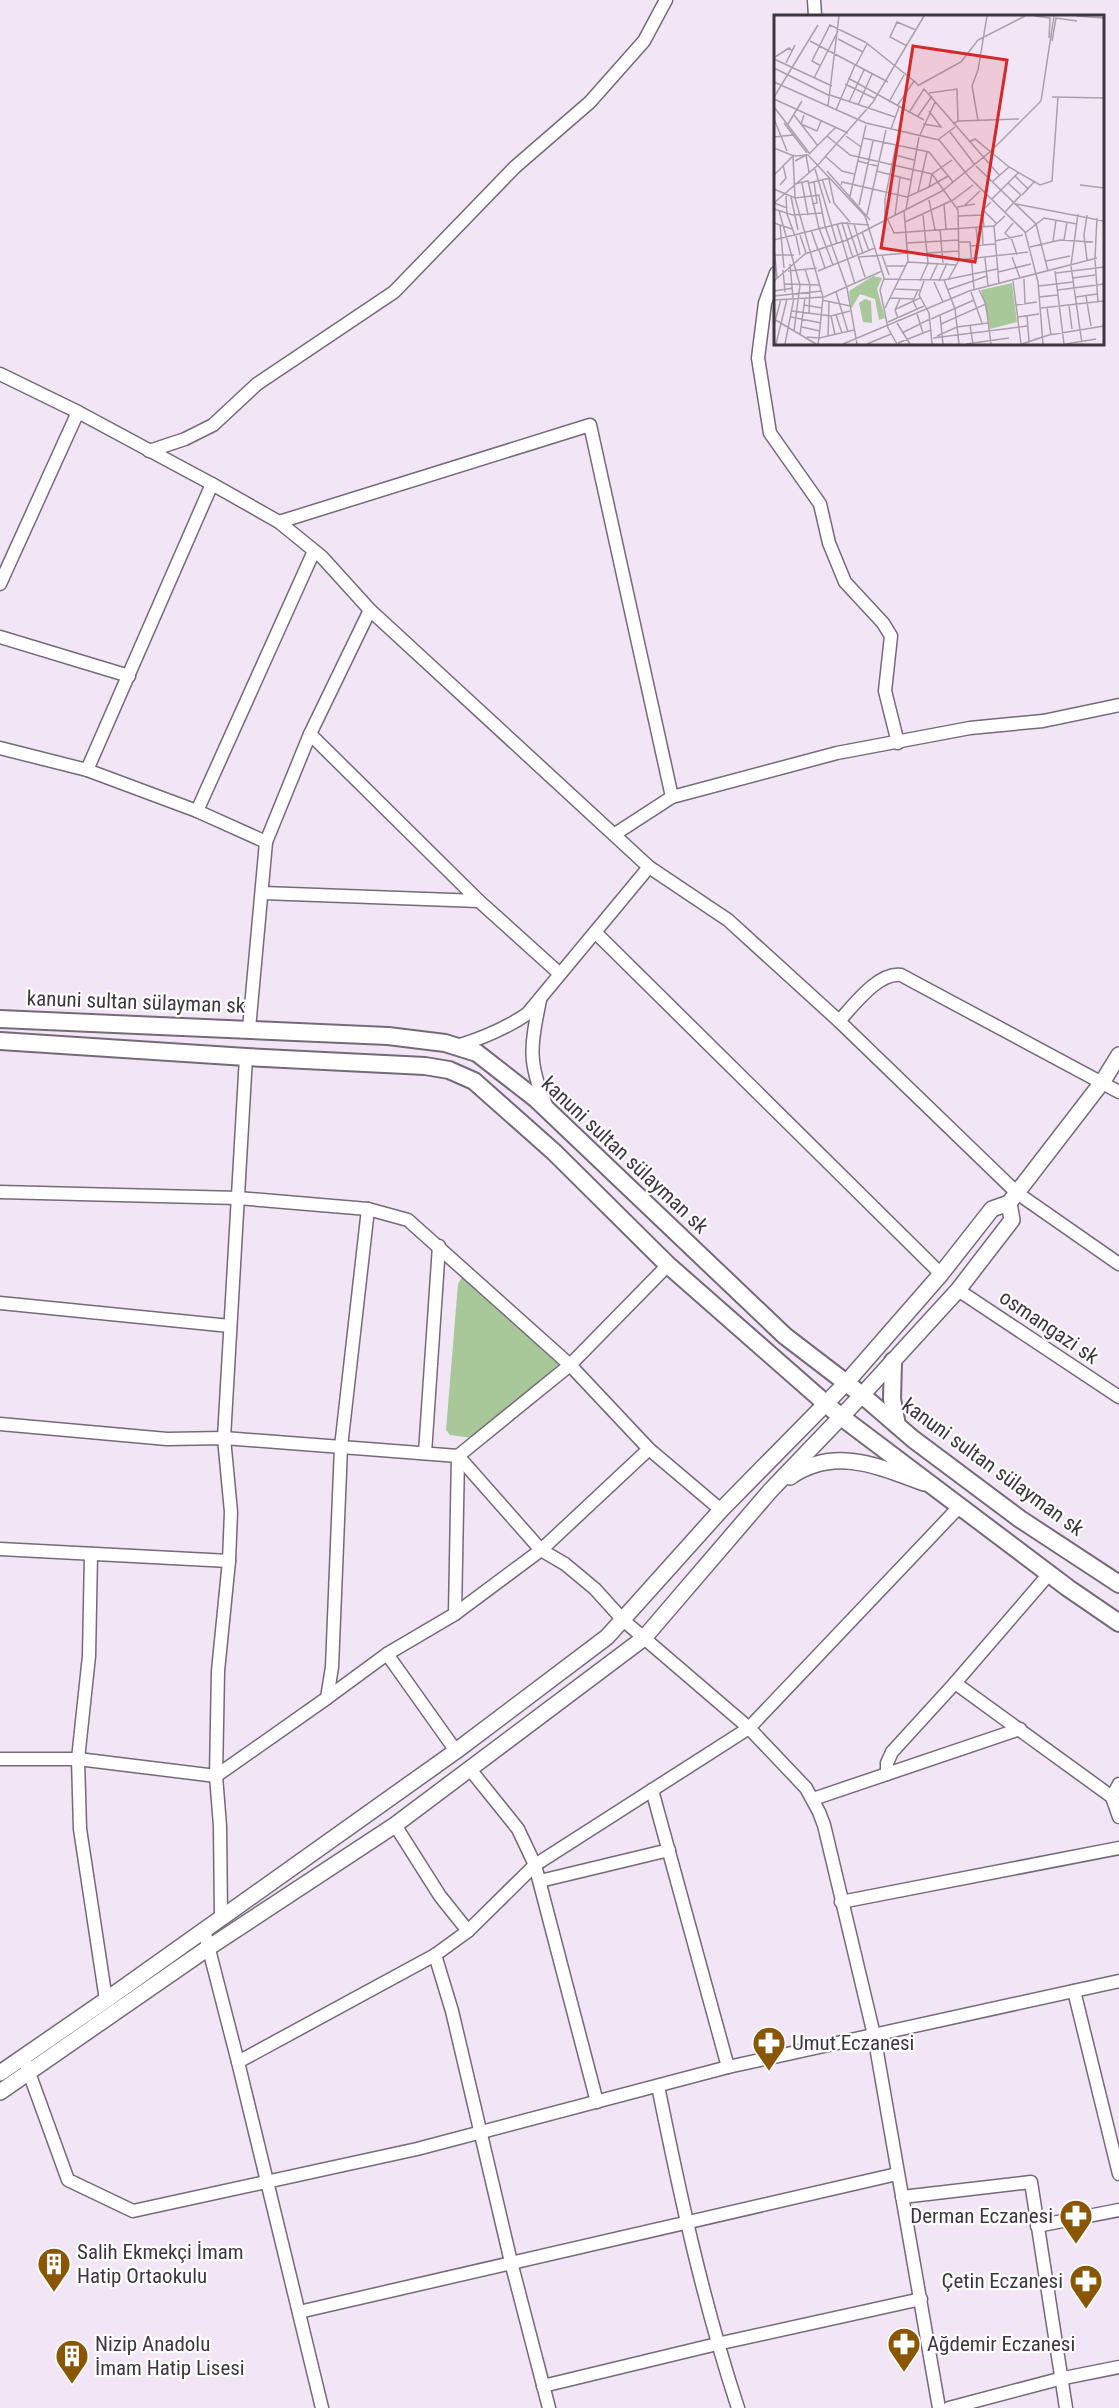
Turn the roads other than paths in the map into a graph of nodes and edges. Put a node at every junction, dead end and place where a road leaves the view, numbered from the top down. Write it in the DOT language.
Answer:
graph roads {
  1 [pos="666,0"];
  2 [pos="814,0"];
  3 [pos="815,15"];
  4 [pos="774,278"];
  5 [pos="0,374"];
  6 [pos="78,412"];
  7 [pos="149,451"];
  8 [pos="212,484"];
  9 [pos="279,522"];
  10 [pos="314,551"];
  11 [pos="0,584"];
  12 [pos="369,610"];
  13 [pos="0,637"];
  14 [pos="129,676"];
  15 [pos="1119,705"];
  16 [pos="310,734"];
  17 [pos="898,743"];
  18 [pos="0,748"];
  19 [pos="87,770"];
  20 [pos="672,797"];
  21 [pos="197,811"];
  22 [pos="615,834"];
  23 [pos="266,842"];
  24 [pos="649,867"];
  25 [pos="263,893"];
  26 [pos="479,900"];
  27 [pos="596,933"];
  28 [pos="560,974"];
  29 [pos="540,998"];
  30 [pos="0,1019"];
  31 [pos="839,1021"];
  32 [pos="249,1029"];
  33 [pos="0,1041"];
  34 [pos="457,1046"];
  35 [pos="1119,1054"];
  36 [pos="246,1057"];
  37 [pos="1103,1081"];
  38 [pos="1119,1092"];
  39 [pos="548,1112"];
  40 [pos="0,1192"];
  41 [pos="238,1198"];
  42 [pos="1013,1198"];
  43 [pos="368,1209"];
  44 [pos="439,1246"];
  45 [pos="668,1264"];
  46 [pos="1119,1264"];
  47 [pos="941,1274"];
  48 [pos="958,1290"];
  49 [pos="0,1303"];
  50 [pos="230,1326"];
  51 [pos="893,1361"];
  52 [pos="570,1365"];
  53 [pos="846,1383"];
  54 [pos="862,1395"];
  55 [pos="1119,1397"];
  56 [pos="826,1404"];
  57 [pos="840,1416"];
  58 [pos="0,1424"];
  59 [pos="897,1425"];
  60 [pos="224,1438"];
  61 [pos="341,1447"];
  62 [pos="649,1449"];
  63 [pos="425,1453"];
  64 [pos="458,1456"];
  65 [pos="933,1486"];
  66 [pos="770,1491"];
  67 [pos="960,1506"];
  68 [pos="721,1510"];
  69 [pos="0,1549"];
  70 [pos="541,1550"];
  71 [pos="92,1554"];
  72 [pos="230,1561"];
  73 [pos="1049,1574"];
  74 [pos="1119,1584"];
  75 [pos="455,1614"];
  76 [pos="623,1620"];
  77 [pos="1119,1623"];
  78 [pos="644,1638"];
  79 [pos="387,1654"];
  80 [pos="955,1683"];
  81 [pos="327,1698"];
  82 [pos="749,1728"];
  83 [pos="1020,1729"];
  84 [pos="456,1751"];
  85 [pos="0,1759"];
  86 [pos="78,1760"];
  87 [pos="470,1768"];
  88 [pos="887,1774"];
  89 [pos="216,1776"];
  90 [pos="1119,1784"];
  91 [pos="652,1790"];
  92 [pos="1112,1797"];
  93 [pos="813,1798"];
  94 [pos="1119,1817"];
  95 [pos="395,1825"];
  96 [pos="1119,1848"];
  97 [pos="669,1850"];
  98 [pos="535,1865"];
  99 [pos="540,1881"];
  100 [pos="841,1902"];
  101 [pos="221,1917"];
  102 [pos="204,1930"];
  103 [pos="468,1931"];
  104 [pos="208,1948"];
  105 [pos="435,1955"];
  106 [pos="1119,1981"];
  107 [pos="1074,1991"];
  108 [pos="106,2000"];
  109 [pos="874,2035"];
  110 [pos="23,2056"];
  111 [pos="238,2062"];
  112 [pos="728,2067"];
  113 [pos="28,2072"];
  114 [pos="0,2073"];
  115 [pos="658,2086"];
  116 [pos="0,2092"];
  117 [pos="597,2102"];
  118 [pos="480,2132"];
  119 [pos="897,2174"];
  120 [pos="1119,2174"];
  121 [pos="267,2180"];
  122 [pos="902,2197"];
  123 [pos="1119,2210"];
  124 [pos="686,2224"];
  125 [pos="1037,2226"];
  126 [pos="511,2262"];
  127 [pos="921,2299"];
  128 [pos="298,2312"];
  129 [pos="717,2344"];
  130 [pos="1119,2367"];
  131 [pos="1059,2379"];
  132 [pos="543,2386"];
  133 [pos="322,2408"];
  134 [pos="549,2408"];
  135 [pos="738,2408"];
  136 [pos="939,2408"];
  137 [pos="949,2408"];
  138 [pos="1065,2408"];
  1 -- 7 [label="street"];
  2 -- 3 [label="street"];
  4 -- 17 [label="street"];
  5 -- 6 [label="street"];
  6 -- 7 [label="street"];
  6 -- 11 [label="street"];
  7 -- 8 [label="street"];
  8 -- 9 [label="street"];
  8 -- 14 [label="street"];
  9 -- 10 [label="street"];
  9 -- 20 [label="street"];
  10 -- 12 [label="street"];
  10 -- 21 [label="street"];
  12 -- 16 [label="street"];
  12 -- 22 [label="street"];
  13 -- 14 [label="street"];
  14 -- 19 [label="street"];
  15 -- 17 [label="street"];
  16 -- 23 [label="street"];
  16 -- 26 [label="street"];
  17 -- 20 [label="street"];
  18 -- 19 [label="street"];
  19 -- 21 [label="street"];
  20 -- 22 [label="street"];
  21 -- 23 [label="street"];
  22 -- 24 [label="street"];
  23 -- 25 [label="street"];
  24 -- 27 [label="street"];
  24 -- 31 [label="street"];
  25 -- 26 [label="street"];
  25 -- 32 [label="street"];
  26 -- 28 [label="street"];
  27 -- 28 [label="street"];
  27 -- 47 [label="street"];
  28 -- 29 [label="street"];
  29 -- 34 [label="street"];
  29 -- 39 [label="street"];
  30 -- 32 [label="main road, kanuni sultan sülayman sk"];
  31 -- 37 [label="street"];
  31 -- 42 [label="street"];
  32 -- 34 [label="main road, kanuni sultan sülayman sk"];
  33 -- 36 [label="main road"];
  34 -- 39 [label="main road, kanuni sultan sülayman sk"];
  35 -- 37 [label="street"];
  36 -- 41 [label="street"];
  36 -- 45 [label="main road"];
  37 -- 38 [label="street"];
  37 -- 42 [label="street"];
  39 -- 53 [label="main road, kanuni sultan sülayman sk"];
  40 -- 41 [label="street"];
  41 -- 43 [label="street"];
  41 -- 50 [label="street"];
  42 -- 46 [label="street"];
  42 -- 47 [label="street"];
  42 -- 48 [label="street"];
  43 -- 44 [label="street"];
  43 -- 61 [label="street"];
  44 -- 52 [label="street"];
  44 -- 63 [label="street"];
  45 -- 52 [label="street"];
  45 -- 56 [label="main road"];
  47 -- 53 [label="street"];
  48 -- 51 [label="street"];
  48 -- 55 [label="street, osmangazi sk"];
  49 -- 50 [label="street"];
  50 -- 60 [label="street"];
  51 -- 54 [label="street"];
  51 -- 59 [label="main road"];
  52 -- 62 [label="street"];
  52 -- 64 [label="street"];
  53 -- 54 [label="main road, kanuni sultan sülayman sk"];
  53 -- 56 [label="street"];
  54 -- 57 [label="street"];
  54 -- 59 [label="main road, kanuni sultan sülayman sk"];
  56 -- 57 [label="main road"];
  56 -- 68 [label="street"];
  57 -- 65 [label="main road"];
  57 -- 66 [label="street"];
  58 -- 60 [label="street"];
  59 -- 74 [label="main road, kanuni sultan sülayman sk"];
  60 -- 61 [label="street"];
  60 -- 72 [label="street"];
  61 -- 63 [label="street"];
  61 -- 81 [label="street"];
  62 -- 68 [label="street"];
  62 -- 70 [label="street"];
  63 -- 64 [label="street"];
  64 -- 70 [label="street"];
  64 -- 75 [label="street"];
  65 -- 66 [label="street"];
  65 -- 67 [label="main road"];
  66 -- 78 [label="street"];
  67 -- 73 [label="main road"];
  67 -- 82 [label="street"];
  68 -- 76 [label="street"];
  69 -- 71 [label="street"];
  70 -- 75 [label="street"];
  70 -- 76 [label="street"];
  71 -- 72 [label="street"];
  71 -- 86 [label="street"];
  72 -- 89 [label="street"];
  73 -- 77 [label="main road"];
  73 -- 80 [label="street"];
  75 -- 79 [label="street"];
  76 -- 78 [label="street"];
  76 -- 84 [label="street"];
  78 -- 82 [label="street"];
  78 -- 87 [label="street"];
  79 -- 81 [label="street"];
  79 -- 84 [label="street"];
  80 -- 83 [label="street"];
  80 -- 88 [label="street"];
  81 -- 89 [label="street"];
  82 -- 91 [label="street"];
  82 -- 93 [label="street"];
  83 -- 88 [label="street"];
  83 -- 92 [label="street"];
  84 -- 101 [label="street"];
  85 -- 86 [label="street"];
  86 -- 89 [label="street"];
  86 -- 108 [label="street"];
  87 -- 95 [label="street"];
  87 -- 98 [label="street"];
  88 -- 93 [label="street"];
  89 -- 101 [label="street"];
  90 -- 92 [label="street"];
  91 -- 97 [label="street"];
  91 -- 98 [label="street"];
  92 -- 94 [label="street"];
  93 -- 100 [label="street"];
  95 -- 103 [label="street"];
  95 -- 104 [label="street"];
  96 -- 100 [label="street"];
  97 -- 99 [label="street"];
  97 -- 112 [label="street"];
  98 -- 99 [label="street"];
  98 -- 103 [label="street"];
  99 -- 117 [label="street"];
  100 -- 109 [label="street"];
  101 -- 102 [label="street"];
  102 -- 104 [label="street"];
  102 -- 108 [label="street"];
  103 -- 105 [label="street"];
  104 -- 111 [label="street"];
  104 -- 113 [label="street"];
  105 -- 111 [label="street"];
  105 -- 118 [label="street"];
  106 -- 107 [label="street"];
  107 -- 109 [label="street"];
  107 -- 120 [label="street"];
  108 -- 110 [label="street"];
  109 -- 112 [label="street"];
  109 -- 119 [label="street"];
  110 -- 113 [label="street"];
  110 -- 114 [label="street"];
  111 -- 121 [label="street"];
  112 -- 115 [label="street"];
  113 -- 116 [label="street"];
  113 -- 121 [label="street"];
  115 -- 117 [label="street"];
  115 -- 124 [label="street"];
  117 -- 118 [label="street"];
  118 -- 121 [label="street"];
  118 -- 126 [label="street"];
  119 -- 122 [label="street"];
  119 -- 124 [label="street"];
  121 -- 128 [label="street"];
  122 -- 125 [label="street"];
  122 -- 127 [label="street"];
  123 -- 125 [label="street"];
  124 -- 126 [label="street"];
  124 -- 129 [label="street"];
  125 -- 131 [label="street"];
  126 -- 128 [label="street"];
  126 -- 132 [label="street"];
  127 -- 129 [label="street"];
  127 -- 136 [label="street"];
  128 -- 133 [label="street"];
  129 -- 132 [label="street"];
  129 -- 135 [label="street"];
  130 -- 131 [label="street"];
  131 -- 137 [label="street"];
  131 -- 138 [label="street"];
  132 -- 134 [label="street"];
}
